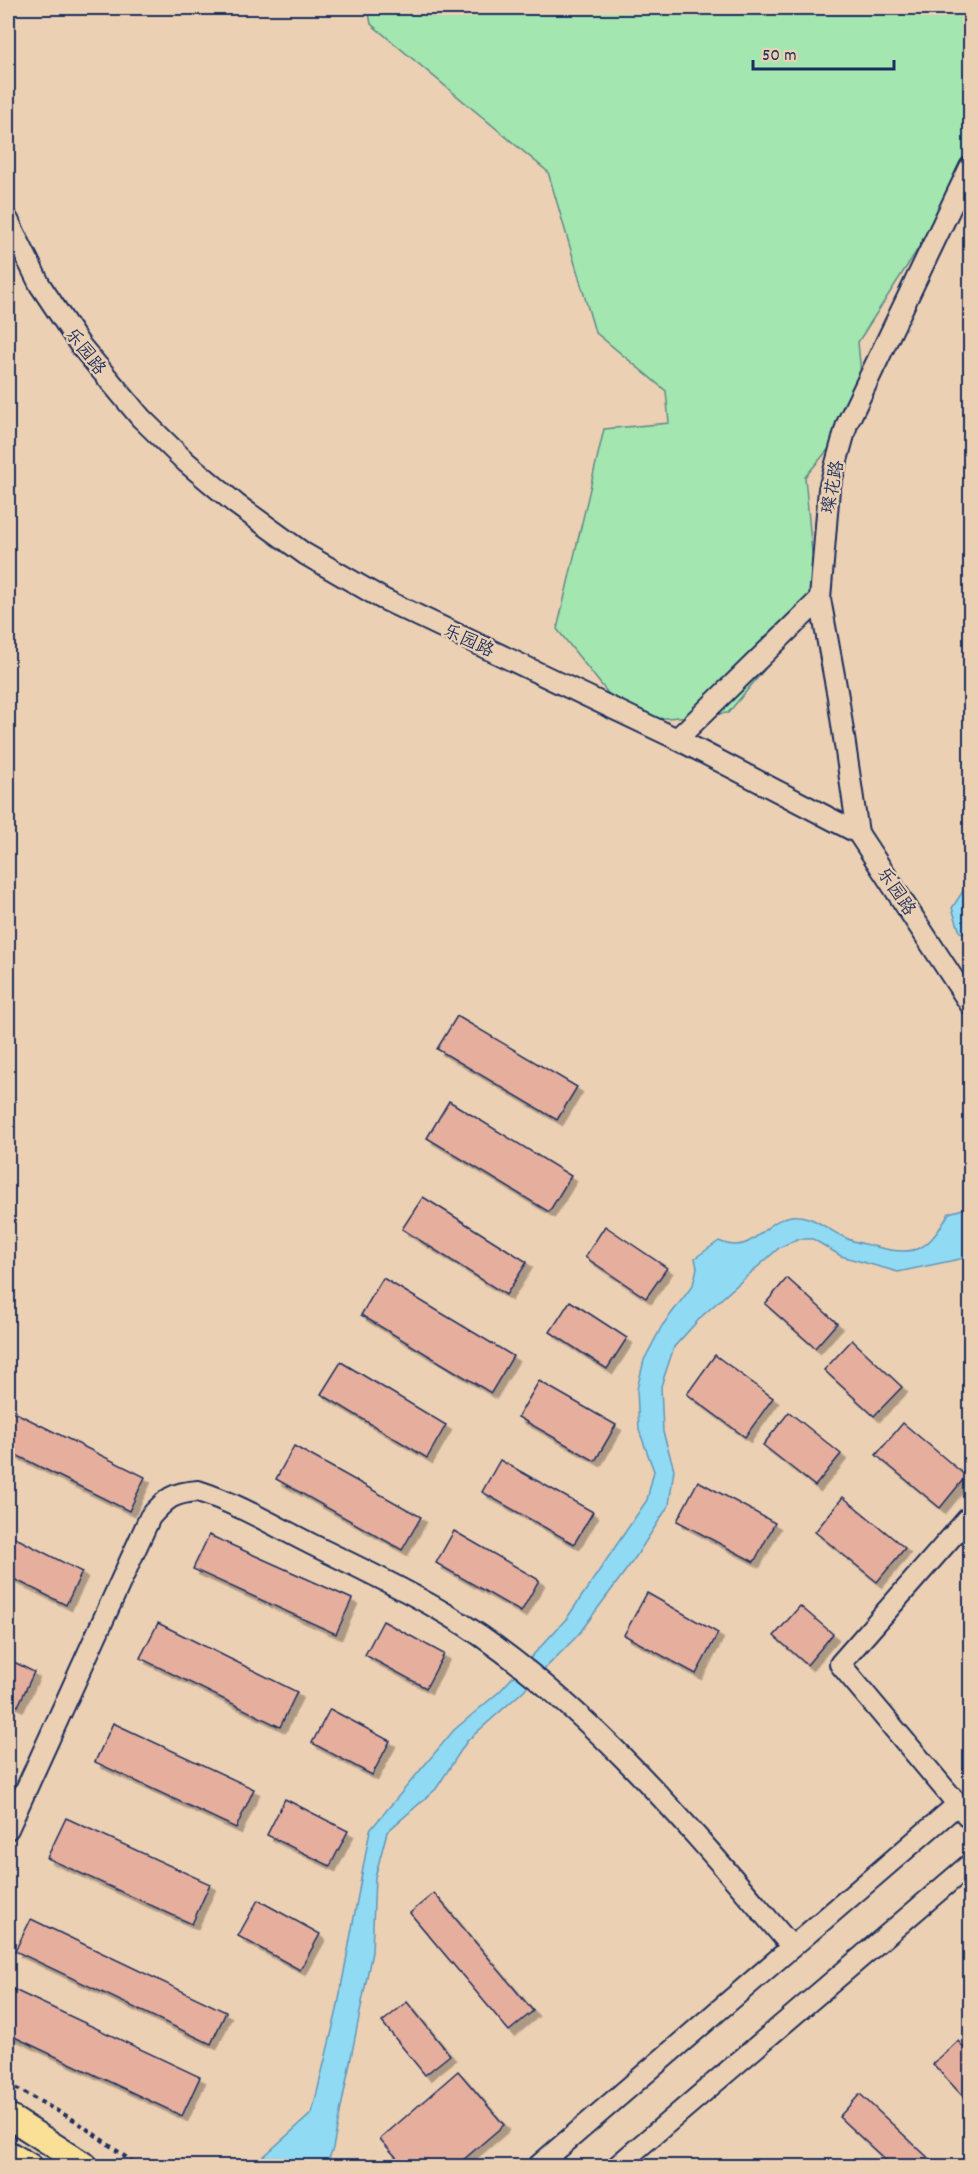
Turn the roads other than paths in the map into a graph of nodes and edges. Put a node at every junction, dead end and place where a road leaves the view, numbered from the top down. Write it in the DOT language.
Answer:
graph roads {
  1 [pos="970,167"];
  2 [pos="8,220"];
  3 [pos="820,598"];
  4 [pos="677,739"];
  5 [pos="858,833"];
  6 [pos="970,1004"];
  7 [pos="970,1516"];
  8 [pos="964,1811"];
  9 [pos="8,1829"];
  10 [pos="970,1864"];
  11 [pos="792,1947"];
  12 [pos="8,2116"];
  13 [pos="8,2153"];
  14 [pos="546,2164"];
  15 [pos="30,2166"];
  16 [pos="86,2166"];
  17 [pos="617,2166"];
  1 -- 3 [label="street, 璨花路"];
  2 -- 4 [label="street, 乐园路"];
  3 -- 4 [label="street"];
  3 -- 5 [label="street, 璨花路"];
  4 -- 5 [label="street, 乐园路"];
  5 -- 6 [label="street, 乐园路"];
  7 -- 8 [label="street"];
  8 -- 11 [label="street"];
  9 -- 11 [label="street"];
  10 -- 17 [label="street"];
  11 -- 14 [label="street"];
  12 -- 16 [label="main road"];
  13 -- 15 [label="main road"];
}
